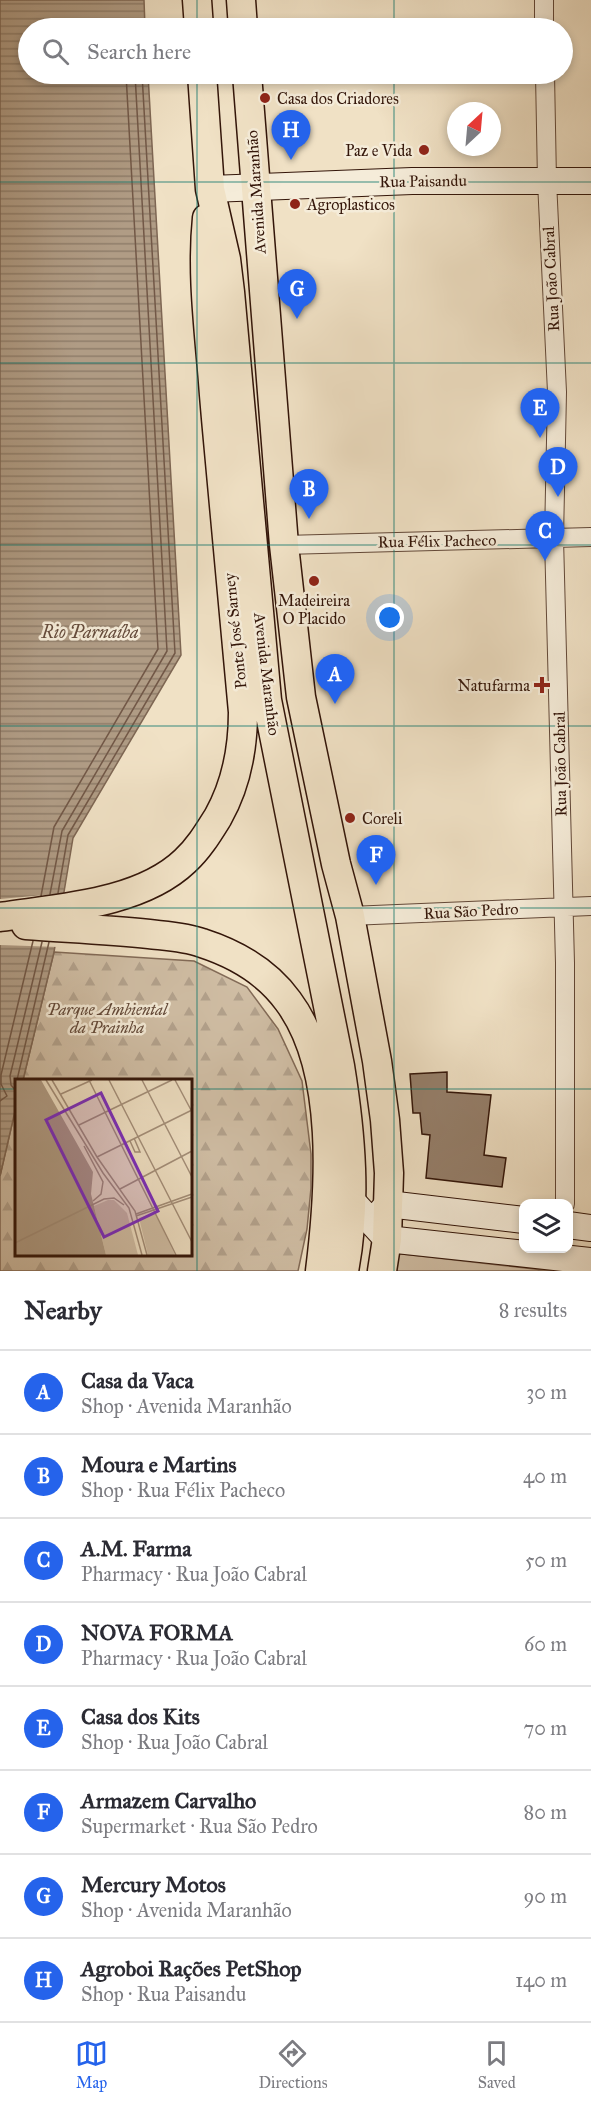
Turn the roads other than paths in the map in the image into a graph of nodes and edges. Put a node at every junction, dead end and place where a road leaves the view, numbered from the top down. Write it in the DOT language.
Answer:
graph roads {
  1 [pos="197,0"];
  2 [pos="241,0"];
  3 [pos="544,0"];
  4 [pos="198,18"];
  5 [pos="242,18"];
  6 [pos="544,18"];
  7 [pos="203,84"];
  8 [pos="248,84"];
  9 [pos="545,84"];
  10 [pos="547,181"];
  11 [pos="591,181"];
  12 [pos="255,187"];
  13 [pos="210,189"];
  14 [pos="591,537"];
  15 [pos="554,538"];
  16 [pos="284,545"];
  17 [pos="591,906"];
  18 [pos="564,907"];
  19 [pos="350,916"];
  20 [pos="0,917"];
  21 [pos="0,924"];
  22 [pos="565,1199"];
  23 [pos="351,1200"];
  24 [pos="519,1220"];
  25 [pos="382,1222"];
  26 [pos="573,1226"];
  27 [pos="591,1228"];
  28 [pos="562,1259"];
  29 [pos="591,1261"];
  30 [pos="345,1263"];
  31 [pos="320,1271"];
  32 [pos="382,1271"];
  1 -- 4 [label="main road"];
  2 -- 5 [label="main road"];
  3 -- 6 [label="street"];
  7 -- 13 [label="main road, Avenida Maranhão"];
  8 -- 12 [label="main road, Avenida Maranhão"];
  9 -- 10 [label="street, Rua João Cabral"];
  10 -- 11 [label="main road, Rua Paisandu"];
  10 -- 12 [label="main road, Rua Paisandu"];
  10 -- 15 [label="street, Rua João Cabral"];
  12 -- 13 [label="main road, Rua Paisandu"];
  12 -- 16 [label="main road, Avenida Maranhão"];
  13 -- 20 [label="main road, Ponte José Sarney"];
  13 -- 23 [label="main road, Avenida Maranhão"];
  14 -- 15 [label="street, Rua Félix Pacheco"];
  15 -- 16 [label="street, Rua Félix Pacheco"];
  15 -- 18 [label="street, Rua João Cabral"];
  16 -- 19 [label="main road, Avenida Maranhão"];
  17 -- 18 [label="street, Rua São Pedro"];
  18 -- 19 [label="street, Rua São Pedro"];
  18 -- 22 [label="street, Rua João Cabral"];
  19 -- 25 [label="main road, Avenida Maranhão"];
  21 -- 31 [label="main road"];
  23 -- 25 [label="main road"];
  23 -- 30 [label="main road, Avenida Maranhão"];
  24 -- 25 [label="main road"];
  25 -- 28 [label="main road"];
  25 -- 30 [label="main road"];
  25 -- 32 [label="main road, Avenida Maranhão"];
  26 -- 27 [label="main road"];
  28 -- 29 [label="main road"];
}
